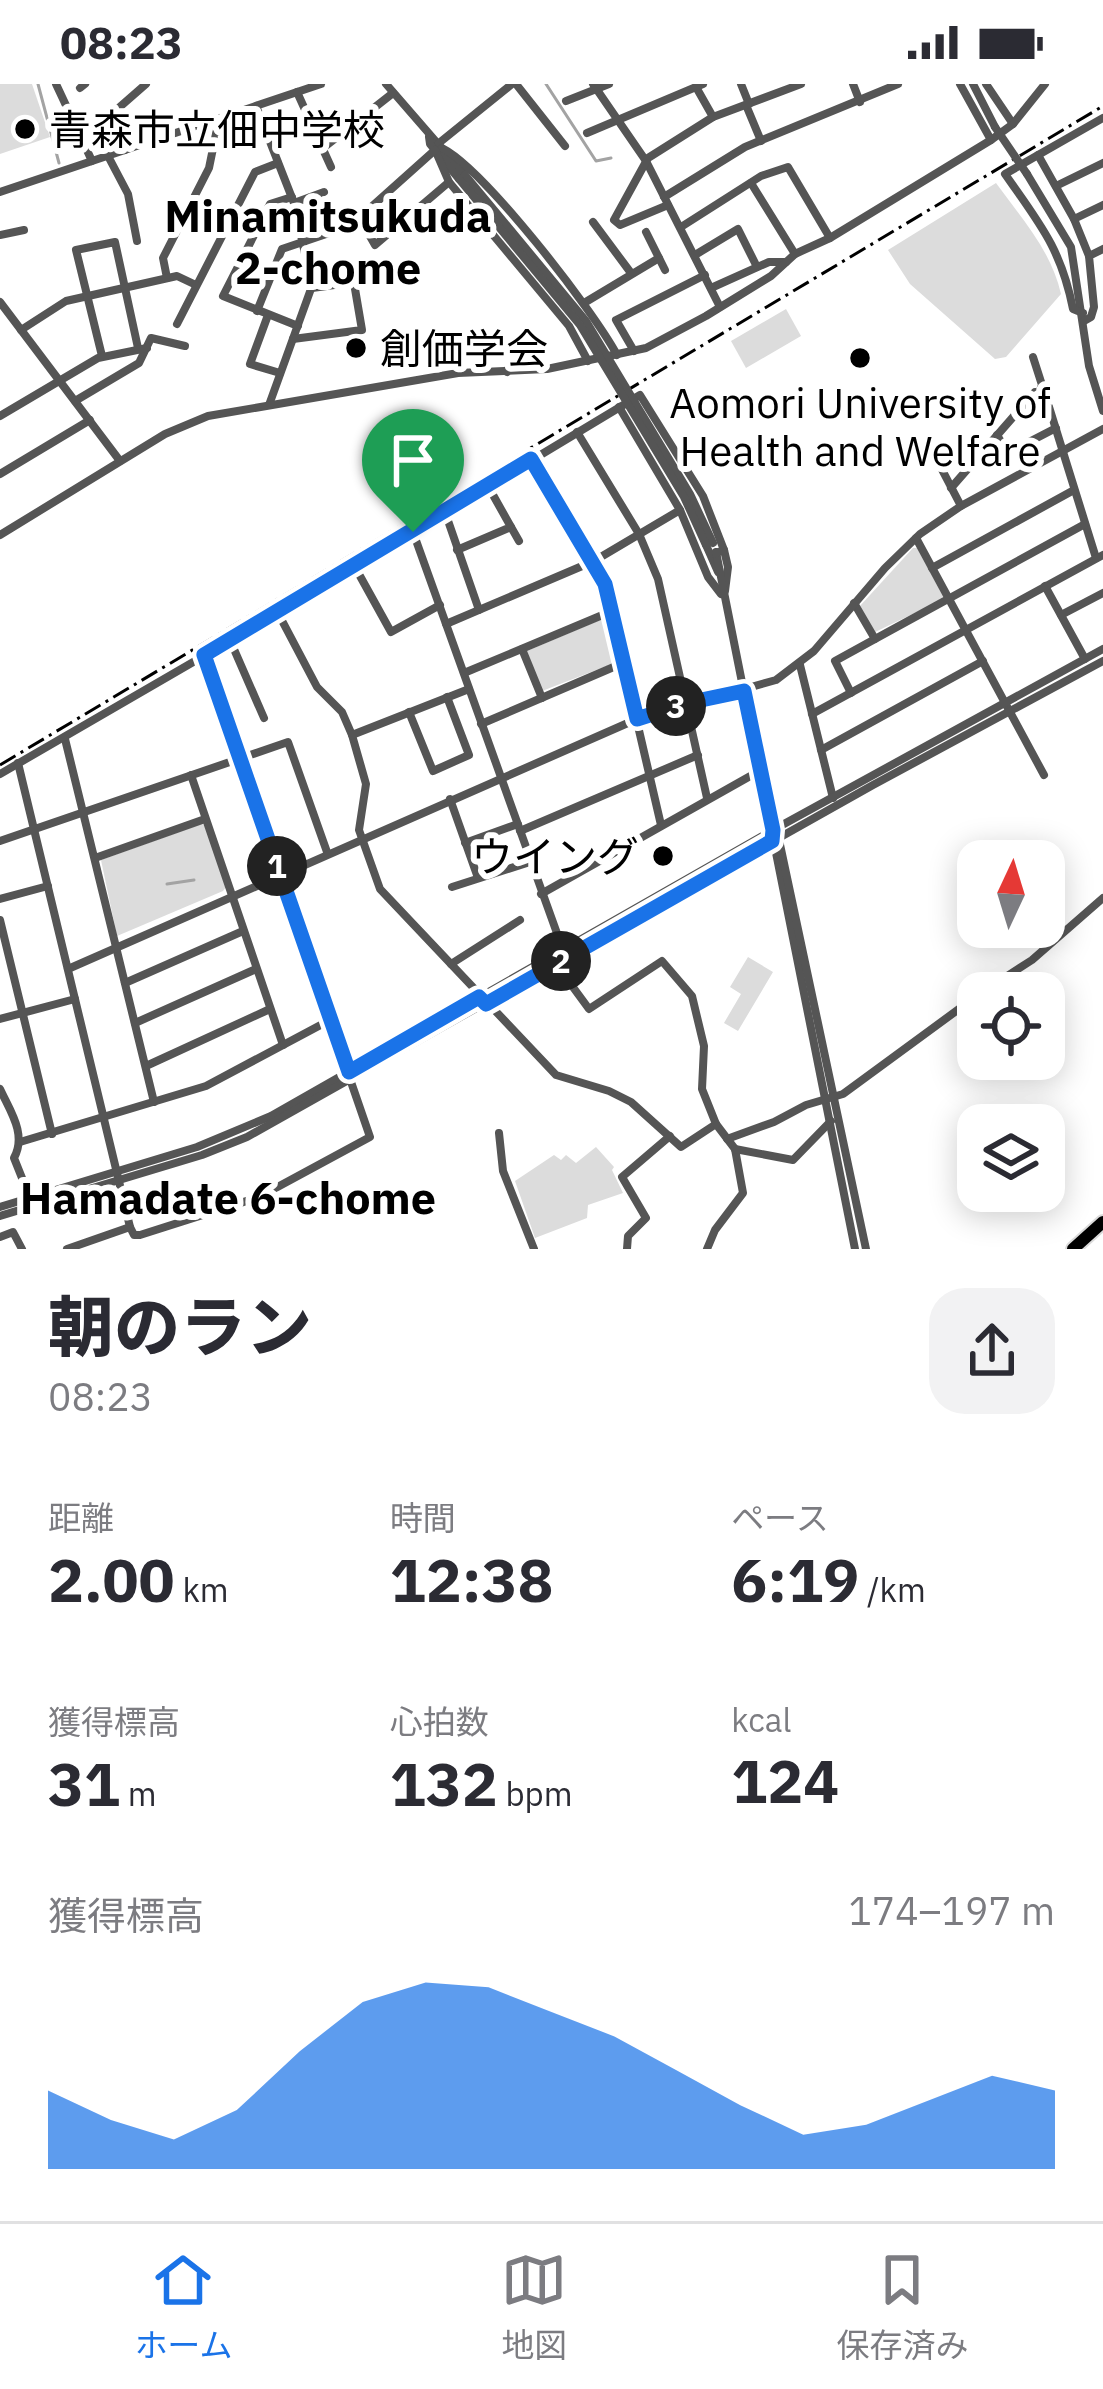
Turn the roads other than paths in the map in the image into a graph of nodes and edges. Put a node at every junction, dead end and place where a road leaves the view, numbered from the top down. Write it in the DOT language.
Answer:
graph roads {
  1 [pos="56,84"];
  2 [pos="146,84"];
  3 [pos="321,84"];
  4 [pos="386,84"];
  5 [pos="514,84"];
  6 [pos="609,84"];
  7 [pos="741,84"];
  8 [pos="801,84"];
  9 [pos="853,84"];
  10 [pos="898,84"];
  11 [pos="960,84"];
  12 [pos="973,84"];
  13 [pos="986,84"];
  14 [pos="1045,84"];
  15 [pos="699,85"];
  16 [pos="595,87"];
  17 [pos="297,92"];
  18 [pos="393,93"];
  19 [pos="566,101"];
  20 [pos="860,102"];
  21 [pos="747,105"];
  22 [pos="256,106"];
  23 [pos="713,117"];
  24 [pos="219,118"];
  25 [pos="1103,118"];
  26 [pos="617,119"];
  27 [pos="1013,124"];
  28 [pos="586,134"];
  29 [pos="991,140"];
  30 [pos="761,141"];
  31 [pos="565,146"];
  32 [pos="323,148"];
  33 [pos="438,148"];
  34 [pos="125,150"];
  35 [pos="1038,155"];
  36 [pos="108,156"];
  37 [pos="92,161"];
  38 [pos="646,161"];
  39 [pos="278,163"];
  40 [pos="1103,163"];
  41 [pos="331,167"];
  42 [pos="458,179"];
  43 [pos="751,183"];
  44 [pos="1055,186"];
  45 [pos="324,192"];
  46 [pos="0,193"];
  47 [pos="293,200"];
  48 [pos="666,201"];
  49 [pos="1103,205"];
  50 [pos="359,217"];
  51 [pos="1074,219"];
  52 [pos="593,221"];
  53 [pos="681,227"];
  54 [pos="24,230"];
  55 [pos="646,232"];
  56 [pos="0,235"];
  57 [pos="830,238"];
  58 [pos="137,241"];
  59 [pos="305,242"];
  60 [pos="1103,249"];
  61 [pos="795,254"];
  62 [pos="695,255"];
  63 [pos="1089,256"];
  64 [pos="659,259"];
  65 [pos="786,262"];
  66 [pos="758,267"];
  67 [pos="665,270"];
  68 [pos="631,273"];
  69 [pos="705,275"];
  70 [pos="167,278"];
  71 [pos="196,285"];
  72 [pos="125,287"];
  73 [pos="711,288"];
  74 [pos="312,289"];
  75 [pos="86,296"];
  76 [pos="0,302"];
  77 [pos="584,303"];
  78 [pos="720,307"];
  79 [pos="257,311"];
  80 [pos="268,316"];
  81 [pos="1084,317"];
  82 [pos="177,324"];
  83 [pos="298,326"];
  84 [pos="21,330"];
  85 [pos="293,339"];
  86 [pos="185,346"];
  87 [pos="142,348"];
  88 [pos="516,349"];
  89 [pos="634,351"];
  90 [pos="617,355"];
  91 [pos="102,356"];
  92 [pos="1034,357"];
  93 [pos="588,361"];
  94 [pos="507,372"];
  95 [pos="280,373"];
  96 [pos="60,380"];
  97 [pos="1040,393"];
  98 [pos="0,401"];
  99 [pos="76,401"];
  100 [pos="269,404"];
  101 [pos="619,406"];
  102 [pos="1103,411"];
  103 [pos="3,414"];
  104 [pos="90,420"];
  105 [pos="1055,428"];
  106 [pos="1103,429"];
  107 [pos="577,432"];
  108 [pos="997,435"];
  109 [pos="1062,451"];
  110 [pos="531,459"];
  111 [pos="120,461"];
  112 [pos="938,462"];
  113 [pos="0,474"];
  114 [pos="488,485"];
  115 [pos="951,488"];
  116 [pos="1075,490"];
  117 [pos="961,506"];
  118 [pos="680,510"];
  119 [pos="445,512"];
  120 [pos="1085,524"];
  121 [pos="511,527"];
  122 [pos="413,532"];
  123 [pos="639,534"];
  124 [pos="0,535"];
  125 [pos="916,538"];
  126 [pos="519,541"];
  127 [pos="709,544"];
  128 [pos="458,550"];
  129 [pos="720,552"];
  130 [pos="1100,556"];
  131 [pos="594,561"];
  132 [pos="355,567"];
  133 [pos="932,568"];
  134 [pos="718,572"];
  135 [pos="1045,586"];
  136 [pos="1103,593"];
  137 [pos="724,599"];
  138 [pos="949,599"];
  139 [pos="854,604"];
  140 [pos="440,605"];
  141 [pos="479,610"];
  142 [pos="612,611"];
  143 [pos="278,613"];
  144 [pos="1061,615"];
  145 [pos="446,624"];
  146 [pos="966,629"];
  147 [pos="874,639"];
  148 [pos="230,640"];
  149 [pos="522,649"];
  150 [pos="1103,649"];
  151 [pos="204,655"];
  152 [pos="1085,659"];
  153 [pos="983,661"];
  154 [pos="1103,661"];
  155 [pos="623,663"];
  156 [pos="800,664"];
  157 [pos="464,674"];
  158 [pos="469,689"];
  159 [pos="744,691"];
  160 [pos="851,693"];
  161 [pos="447,697"];
  162 [pos="542,698"];
  163 [pos="687,703"];
  164 [pos="1008,707"];
  165 [pos="409,712"];
  166 [pos="812,715"];
  167 [pos="264,718"];
  168 [pos="637,719"];
  169 [pos="481,724"];
  170 [pos="352,735"];
  171 [pos="65,739"];
  172 [pos="821,750"];
  173 [pos="698,754"];
  174 [pos="240,758"];
  175 [pos="18,764"];
  176 [pos="761,770"];
  177 [pos="0,774"];
  178 [pos="1044,775"];
  179 [pos="191,776"];
  180 [pos="650,776"];
  181 [pos="500,778"];
  182 [pos="832,798"];
  183 [pos="707,799"];
  184 [pos="450,800"];
  185 [pos="83,812"];
  186 [pos="205,819"];
  187 [pos="661,825"];
  188 [pos="519,828"];
  189 [pos="34,830"];
  190 [pos="775,836"];
  191 [pos="362,837"];
  192 [pos="0,841"];
  193 [pos="465,843"];
  194 [pos="327,852"];
  195 [pos="95,858"];
  196 [pos="530,862"];
  197 [pos="280,874"];
  198 [pos="478,878"];
  199 [pos="48,886"];
  200 [pos="452,887"];
  201 [pos="541,894"];
  202 [pos="231,896"];
  203 [pos="1103,898"];
  204 [pos="0,899"];
  205 [pos="0,920"];
  206 [pos="520,920"];
  207 [pos="243,931"];
  208 [pos="117,947"];
  209 [pos="562,950"];
  210 [pos="451,964"];
  211 [pos="556,964"];
  212 [pos="68,968"];
  213 [pos="256,969"];
  214 [pos="1014,972"];
  215 [pos="125,983"];
  216 [pos="75,999"];
  217 [pos="482,1000"];
  218 [pos="270,1010"];
  219 [pos="957,1010"];
  220 [pos="22,1013"];
  221 [pos="0,1019"];
  222 [pos="330,1020"];
  223 [pos="135,1023"];
  224 [pos="283,1045"];
  225 [pos="145,1066"];
  226 [pos="350,1076"];
  227 [pos="0,1089"];
  228 [pos="829,1099"];
  229 [pos="154,1102"];
  230 [pos="104,1117"];
  231 [pos="834,1119"];
  232 [pos="716,1124"];
  233 [pos="499,1133"];
  234 [pos="52,1134"];
  235 [pos="670,1136"];
  236 [pos="727,1139"];
  237 [pos="20,1142"];
  238 [pos="735,1149"];
  239 [pos="118,1176"];
  240 [pos="30,1198"];
  241 [pos="0,1211"];
  242 [pos="1103,1222"];
  243 [pos="130,1227"];
  244 [pos="0,1237"];
  245 [pos="22,1249"];
  246 [pos="67,1249"];
  247 [pos="534,1249"];
  248 [pos="627,1249"];
  249 [pos="707,1249"];
  250 [pos="855,1249"];
  251 [pos="866,1249"];
  252 [pos="1073,1249"];
  1 -- 37 [label="street"];
  2 -- 34 [label="street"];
  3 -- 17 [label="street"];
  4 -- 18 [label="street"];
  5 -- 31 [label="street"];
  5 -- 33 [label="street"];
  6 -- 16 [label="street"];
  7 -- 21 [label="street"];
  8 -- 21 [label="street"];
  9 -- 20 [label="street"];
  10 -- 20 [label="street"];
  11 -- 29 [label="street"];
  12 -- 81 [label="street, bridge"];
  13 -- 27 [label="street"];
  14 -- 27 [label="street"];
  15 -- 23 [label="street"];
  15 -- 26 [label="street"];
  16 -- 19 [label="street"];
  16 -- 26 [label="street"];
  17 -- 22 [label="street"];
  17 -- 32 [label="street"];
  18 -- 32 [label="street"];
  18 -- 33 [label="street"];
  20 -- 30 [label="street"];
  21 -- 23 [label="street"];
  21 -- 30 [label="street"];
  22 -- 24 [label="street"];
  22 -- 39 [label="street"];
  23 -- 38 [label="street"];
  24 -- 34 [label="street"];
  24 -- 70 [label="street"];
  25 -- 35 [label="street"];
  26 -- 28 [label="street"];
  26 -- 38 [label="street"];
  27 -- 29 [label="street"];
  29 -- 57 [label="street"];
  30 -- 48 [label="street"];
  32 -- 41 [label="street"];
  33 -- 42 [label="street"];
  33 -- 42 [label="street"];
  33 -- 50 [label="street"];
  33 -- 77 [label="street"];
  34 -- 36 [label="street"];
  35 -- 44 [label="street"];
  35 -- 81 [label="street"];
  36 -- 37 [label="street"];
  36 -- 58 [label="street"];
  37 -- 46 [label="street"];
  38 -- 48 [label="street"];
  38 -- 48 [label="street"];
  39 -- 47 [label="street"];
  39 -- 71 [label="street"];
  40 -- 44 [label="street"];
  42 -- 50 [label="street"];
  42 -- 93 [label="street"];
  42 -- 127 [label="street, bridge"];
  43 -- 53 [label="street"];
  43 -- 57 [label="street"];
  43 -- 61 [label="street"];
  44 -- 51 [label="street"];
  45 -- 47 [label="street"];
  47 -- 59 [label="street"];
  47 -- 79 [label="street"];
  48 -- 53 [label="street"];
  49 -- 51 [label="street"];
  50 -- 59 [label="street"];
  51 -- 63 [label="street"];
  52 -- 68 [label="street"];
  53 -- 62 [label="street"];
  54 -- 56 [label="street"];
  55 -- 64 [label="street"];
  57 -- 61 [label="street"];
  59 -- 74 [label="street"];
  59 -- 79 [label="street"];
  60 -- 63 [label="street"];
  61 -- 65 [label="street"];
  62 -- 66 [label="street"];
  62 -- 69 [label="street"];
  63 -- 81 [label="street"];
  64 -- 67 [label="street"];
  64 -- 68 [label="street"];
  65 -- 66 [label="street"];
  65 -- 78 [label="street"];
  66 -- 73 [label="street"];
  68 -- 77 [label="street"];
  69 -- 73 [label="street"];
  69 -- 89 [label="street"];
  70 -- 71 [label="street"];
  70 -- 72 [label="street"];
  71 -- 82 [label="street"];
  72 -- 75 [label="street"];
  72 -- 75 [label="street"];
  72 -- 87 [label="street"];
  73 -- 78 [label="street"];
  74 -- 83 [label="street"];
  74 -- 85 [label="street"];
  75 -- 84 [label="street"];
  75 -- 91 [label="street"];
  76 -- 84 [label="street"];
  77 -- 90 [label="street"];
  78 -- 89 [label="street"];
  79 -- 80 [label="street"];
  80 -- 83 [label="street"];
  80 -- 95 [label="street"];
  81 -- 102 [label="street"];
  83 -- 85 [label="street"];
  84 -- 96 [label="street"];
  85 -- 95 [label="street"];
  86 -- 87 [label="street"];
  87 -- 91 [label="street"];
  87 -- 99 [label="street"];
  88 -- 94 [label="street"];
  89 -- 90 [label="street"];
  90 -- 93 [label="street"];
  91 -- 96 [label="street"];
  92 -- 97 [label="street"];
  93 -- 94 [label="street"];
  94 -- 100 [label="street"];
  95 -- 100 [label="street"];
  96 -- 99 [label="street"];
  96 -- 103 [label="street"];
  97 -- 105 [label="street"];
  97 -- 108 [label="street"];
  98 -- 103 [label="street"];
  99 -- 104 [label="street"];
  100 -- 111 [label="street"];
  101 -- 107 [label="street"];
  101 -- 118 [label="street"];
  101 -- 129 [label="street"];
  104 -- 111 [label="street"];
  104 -- 113 [label="street"];
  105 -- 108 [label="street"];
  105 -- 109 [label="street"];
  106 -- 109 [label="street"];
  107 -- 110 [label="street"];
  107 -- 123 [label="street"];
  108 -- 115 [label="street"];
  109 -- 116 [label="street"];
  109 -- 117 [label="street"];
  110 -- 114 [label="street"];
  110 -- 131 [label="street"];
  111 -- 124 [label="street"];
  112 -- 115 [label="street"];
  114 -- 119 [label="street"];
  114 -- 121 [label="street"];
  115 -- 117 [label="street"];
  116 -- 120 [label="street"];
  116 -- 133 [label="street"];
  117 -- 125 [label="street"];
  118 -- 123 [label="street"];
  118 -- 137 [label="street"];
  119 -- 122 [label="street"];
  119 -- 128 [label="street"];
  120 -- 130 [label="street"];
  120 -- 138 [label="street"];
  121 -- 126 [label="street"];
  121 -- 128 [label="street"];
  122 -- 132 [label="street"];
  122 -- 140 [label="street"];
  123 -- 131 [label="street"];
  123 -- 163 [label="street"];
  125 -- 133 [label="street"];
  125 -- 139 [label="street"];
  127 -- 129 [label="street"];
  127 -- 134 [label="street"];
  128 -- 141 [label="street"];
  129 -- 134 [label="street"];
  129 -- 137 [label="street"];
  130 -- 135 [label="street"];
  131 -- 141 [label="street"];
  131 -- 142 [label="street"];
  132 -- 140 [label="street"];
  132 -- 143 [label="street"];
  133 -- 138 [label="street"];
  134 -- 137 [label="street"];
  135 -- 144 [label="street"];
  135 -- 146 [label="street"];
  136 -- 144 [label="street"];
  137 -- 159 [label="street"];
  138 -- 146 [label="street"];
  138 -- 147 [label="street"];
  139 -- 147 [label="street"];
  139 -- 156 [label="street"];
  140 -- 145 [label="street"];
  141 -- 145 [label="street"];
  142 -- 149 [label="street"];
  142 -- 155 [label="street"];
  143 -- 148 [label="street"];
  143 -- 170 [label="street"];
  144 -- 152 [label="street"];
  145 -- 157 [label="street"];
  146 -- 153 [label="street"];
  146 -- 160 [label="street"];
  147 -- 160 [label="street"];
  148 -- 151 [label="street"];
  148 -- 167 [label="street"];
  149 -- 157 [label="street"];
  149 -- 162 [label="street"];
  150 -- 152 [label="street"];
  151 -- 171 [label="street"];
  151 -- 174 [label="street"];
  152 -- 164 [label="street"];
  153 -- 164 [label="street"];
  153 -- 172 [label="street"];
  154 -- 164 [label="street"];
  155 -- 162 [label="street"];
  155 -- 168 [label="street"];
  156 -- 159 [label="street"];
  156 -- 166 [label="street"];
  157 -- 158 [label="street"];
  158 -- 161 [label="street"];
  158 -- 169 [label="street"];
  159 -- 163 [label="street"];
  159 -- 176 [label="street"];
  160 -- 166 [label="street"];
  161 -- 165 [label="street"];
  161 -- 165 [label="street"];
  162 -- 169 [label="street"];
  163 -- 168 [label="street"];
  163 -- 173 [label="street"];
  164 -- 178 [label="street"];
  164 -- 182 [label="street"];
  164 -- 190 [label="street"];
  165 -- 170 [label="street"];
  166 -- 172 [label="street"];
  168 -- 180 [label="street"];
  168 -- 181 [label="street"];
  169 -- 181 [label="street"];
  170 -- 191 [label="street"];
  171 -- 175 [label="street"];
  171 -- 185 [label="street"];
  172 -- 182 [label="street"];
  173 -- 180 [label="street"];
  173 -- 183 [label="street"];
  174 -- 179 [label="street"];
  174 -- 194 [label="street"];
  174 -- 197 [label="street"];
  175 -- 177 [label="street"];
  175 -- 189 [label="street"];
  176 -- 183 [label="street"];
  176 -- 190 [label="street"];
  179 -- 185 [label="street"];
  179 -- 186 [label="street"];
  180 -- 187 [label="street"];
  180 -- 188 [label="street"];
  181 -- 184 [label="street"];
  181 -- 188 [label="street"];
  182 -- 190 [label="street"];
  183 -- 187 [label="street"];
  184 -- 191 [label="street"];
  184 -- 193 [label="street"];
  185 -- 189 [label="street"];
  185 -- 195 [label="street"];
  186 -- 195 [label="street"];
  186 -- 202 [label="street"];
  187 -- 201 [label="street"];
  188 -- 193 [label="street"];
  188 -- 196 [label="street"];
  189 -- 192 [label="street"];
  189 -- 199 [label="street"];
  190 -- 209 [label="street"];
  190 -- 211 [label="street"];
  190 -- 228 [label="street"];
  191 -- 194 [label="street"];
  191 -- 210 [label="street"];
  193 -- 198 [label="street"];
  194 -- 197 [label="street"];
  195 -- 208 [label="street"];
  196 -- 198 [label="street"];
  196 -- 201 [label="street"];
  197 -- 202 [label="street"];
  197 -- 222 [label="street"];
  198 -- 200 [label="street"];
  199 -- 204 [label="street"];
  199 -- 212 [label="street"];
  201 -- 209 [label="street"];
  202 -- 207 [label="street"];
  202 -- 208 [label="street"];
  203 -- 214 [label="street"];
  205 -- 220 [label="street"];
  206 -- 210 [label="street"];
  207 -- 213 [label="street"];
  207 -- 215 [label="street"];
  208 -- 212 [label="street"];
  208 -- 215 [label="street"];
  209 -- 217 [label="street"];
  210 -- 217 [label="street"];
  211 -- 217 [label="street"];
  211 -- 232 [label="street"];
  212 -- 216 [label="street"];
  213 -- 218 [label="street"];
  213 -- 223 [label="street"];
  215 -- 223 [label="street"];
  216 -- 220 [label="street"];
  216 -- 230 [label="street"];
  217 -- 226 [label="street"];
  217 -- 235 [label="street"];
  218 -- 224 [label="street"];
  218 -- 225 [label="street"];
  219 -- 228 [label="street"];
  220 -- 221 [label="street"];
  220 -- 234 [label="street"];
  222 -- 224 [label="street"];
  222 -- 226 [label="street"];
  223 -- 225 [label="street"];
  224 -- 229 [label="street"];
  225 -- 229 [label="street"];
  226 -- 239 [label="street"];
  226 -- 243 [label="street"];
  227 -- 237 [label="street"];
  228 -- 231 [label="street"];
  228 -- 236 [label="street"];
  229 -- 230 [label="street"];
  230 -- 234 [label="street"];
  230 -- 239 [label="street"];
  231 -- 238 [label="street"];
  231 -- 250 [label="street"];
  231 -- 251 [label="street"];
  232 -- 235 [label="street"];
  232 -- 236 [label="street"];
  233 -- 247 [label="street"];
  234 -- 237 [label="street"];
  235 -- 248 [label="street"];
  236 -- 238 [label="street"];
  237 -- 240 [label="street"];
  238 -- 249 [label="street"];
  239 -- 240 [label="street"];
  239 -- 241 [label="street"];
  239 -- 243 [label="street"];
  240 -- 241 [label="street"];
  242 -- 252 [label="highway"];
  243 -- 246 [label="street"];
  244 -- 245 [label="street"];
}
